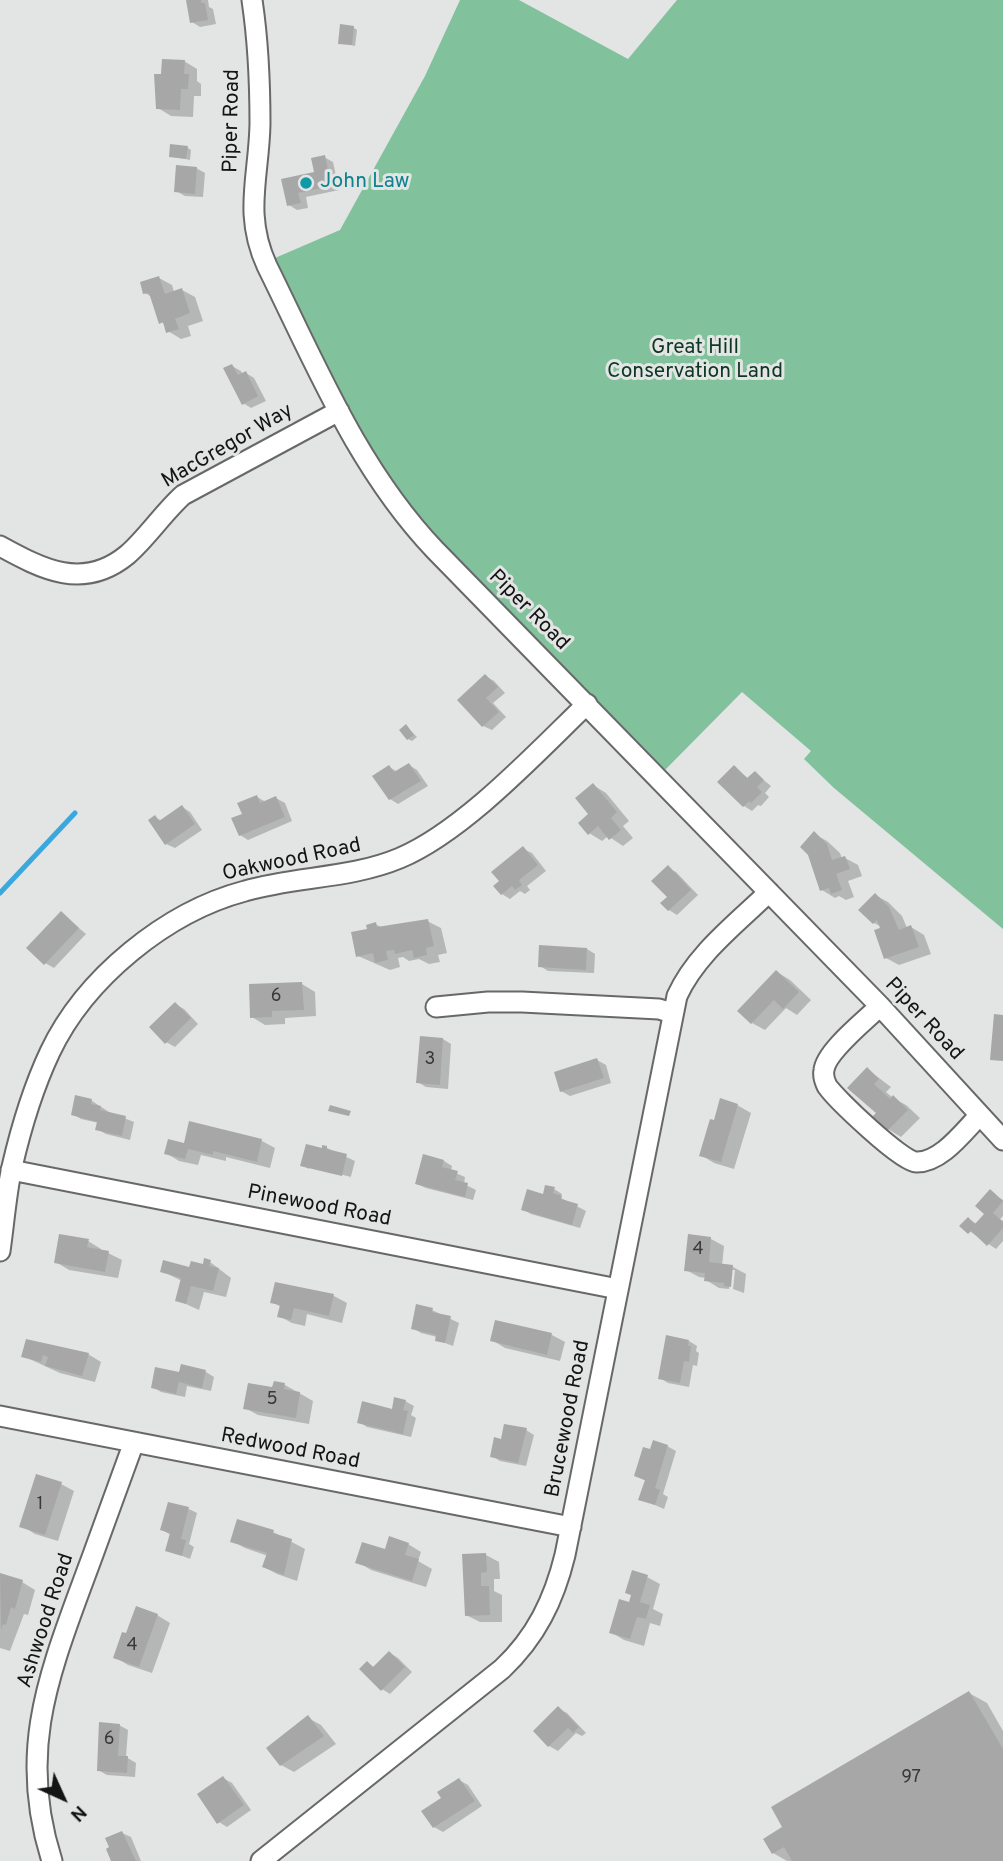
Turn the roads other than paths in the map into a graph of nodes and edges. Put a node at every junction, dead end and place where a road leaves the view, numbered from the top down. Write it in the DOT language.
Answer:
graph roads {
  1 [pos="252,0"];
  2 [pos="339,411"];
  3 [pos="0,546"];
  4 [pos="587,704"];
  5 [pos="769,892"];
  6 [pos="880,1006"];
  7 [pos="436,1007"];
  8 [pos="672,1013"];
  9 [pos="980,1115"];
  10 [pos="1003,1140"];
  11 [pos="11,1170"];
  12 [pos="0,1251"];
  13 [pos="618,1289"];
  14 [pos="0,1416"];
  15 [pos="134,1443"];
  16 [pos="571,1527"];
  17 [pos="52,1861"];
  18 [pos="261,1861"];
  1 -- 2 [label="street, Piper Road"];
  2 -- 3 [label="street, MacGregor Way"];
  2 -- 4 [label="street, Piper Road"];
  4 -- 5 [label="street, Piper Road"];
  4 -- 11 [label="street, Oakwood Road"];
  5 -- 6 [label="street, Piper Road"];
  5 -- 8 [label="street, Brucewood Road"];
  6 -- 9 [label="street, Piper Road"];
  6 -- 9 [label="street"];
  7 -- 8 [label="street"];
  8 -- 13 [label="street, Brucewood Road"];
  9 -- 10 [label="street, Piper Road"];
  11 -- 12 [label="street, Oakwood Road"];
  11 -- 13 [label="street, Pinewood Road"];
  13 -- 16 [label="street, Brucewood Road"];
  14 -- 15 [label="street, Redwood Road"];
  15 -- 16 [label="street, Redwood Road"];
  15 -- 17 [label="street, Ashwood Road"];
  16 -- 18 [label="street, Brucewood Road"];
}
